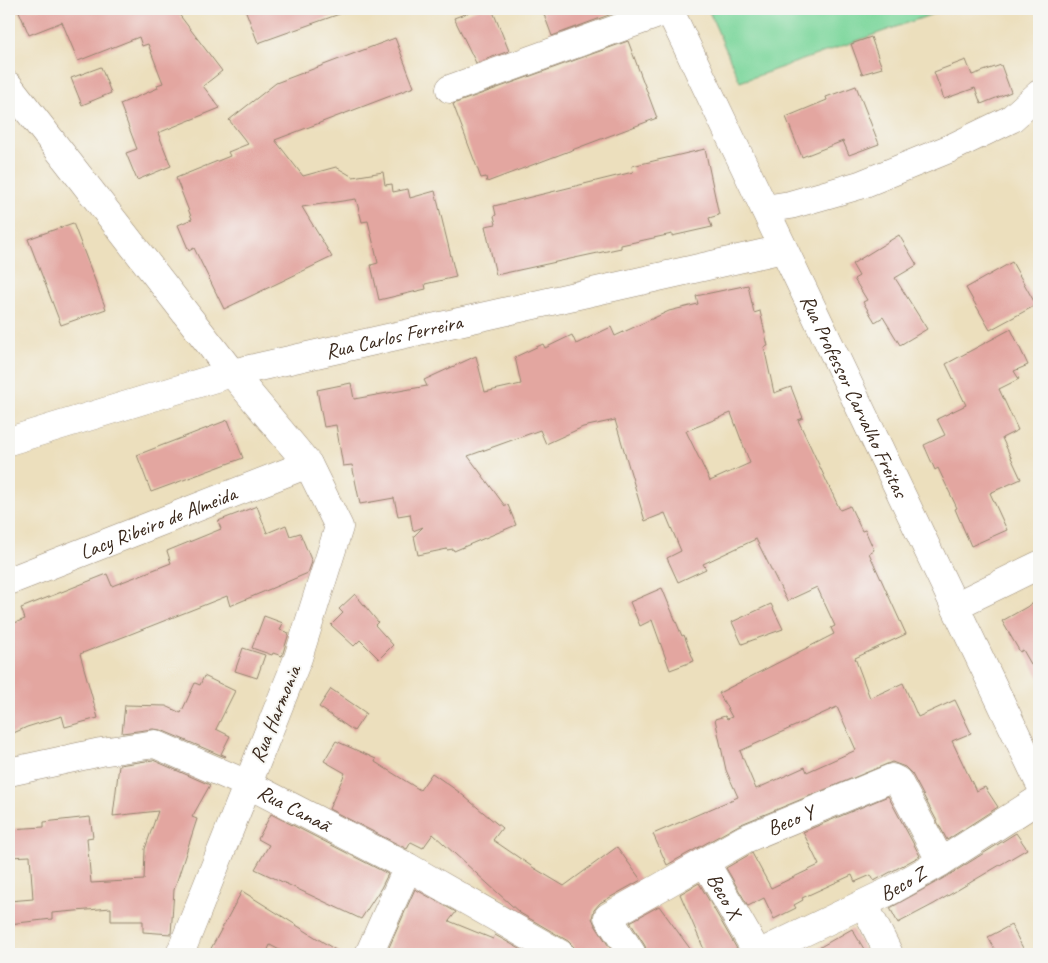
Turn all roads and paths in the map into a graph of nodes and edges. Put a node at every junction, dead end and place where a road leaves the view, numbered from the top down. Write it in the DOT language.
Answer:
graph roads {
  1 [pos="669,9"];
  2 [pos="9,86"];
  3 [pos="450,90"];
  4 [pos="1039,94"];
  5 [pos="765,209"];
  6 [pos="783,249"];
  7 [pos="232,373"];
  8 [pos="9,441"];
  9 [pos="308,464"];
  10 [pos="1039,565"];
  11 [pos="9,581"];
  12 [pos="955,606"];
  13 [pos="9,772"];
  14 [pos="1039,782"];
  15 [pos="247,784"];
  16 [pos="1039,799"];
  17 [pos="705,862"];
  18 [pos="941,862"];
  19 [pos="408,867"];
  20 [pos="864,904"];
  21 [pos="180,954"];
  22 [pos="369,954"];
  23 [pos="560,954"];
  24 [pos="632,954"];
  25 [pos="758,954"];
  26 [pos="889,954"];
  1 -- 3 [label="street"];
  1 -- 5 [label="street, Rua Professor Carvalho Freitas"];
  2 -- 7 [label="street"];
  4 -- 5 [label="street"];
  5 -- 6 [label="street, Rua Professor Carvalho Freitas"];
  6 -- 7 [label="street, Rua Carlos Ferreira"];
  6 -- 12 [label="street, Rua Professor Carvalho Freitas"];
  7 -- 8 [label="street, Rua Carlos Ferreira"];
  7 -- 9 [label="street"];
  9 -- 11 [label="street, Lacy Ribeiro de Almeida"];
  9 -- 15 [label="street, Rua Harmonia"];
  10 -- 12 [label="street"];
  12 -- 14 [label="street, Rua Professor Carvalho Freitas"];
  13 -- 15 [label="street, Rua Canaã"];
  15 -- 19 [label="street, Rua Canaã"];
  15 -- 21 [label="street, Rua Harmonia"];
  16 -- 18 [label="street, Beco Z"];
  17 -- 18 [label="street, Beco Y"];
  17 -- 24 [label="street, Beco Y"];
  17 -- 25 [label="street, Beco X"];
  18 -- 20 [label="street, Beco Z"];
  19 -- 22 [label="street"];
  19 -- 23 [label="street, Rua Canaã"];
  20 -- 25 [label="street, Beco Z"];
  20 -- 26 [label="street"];
}
